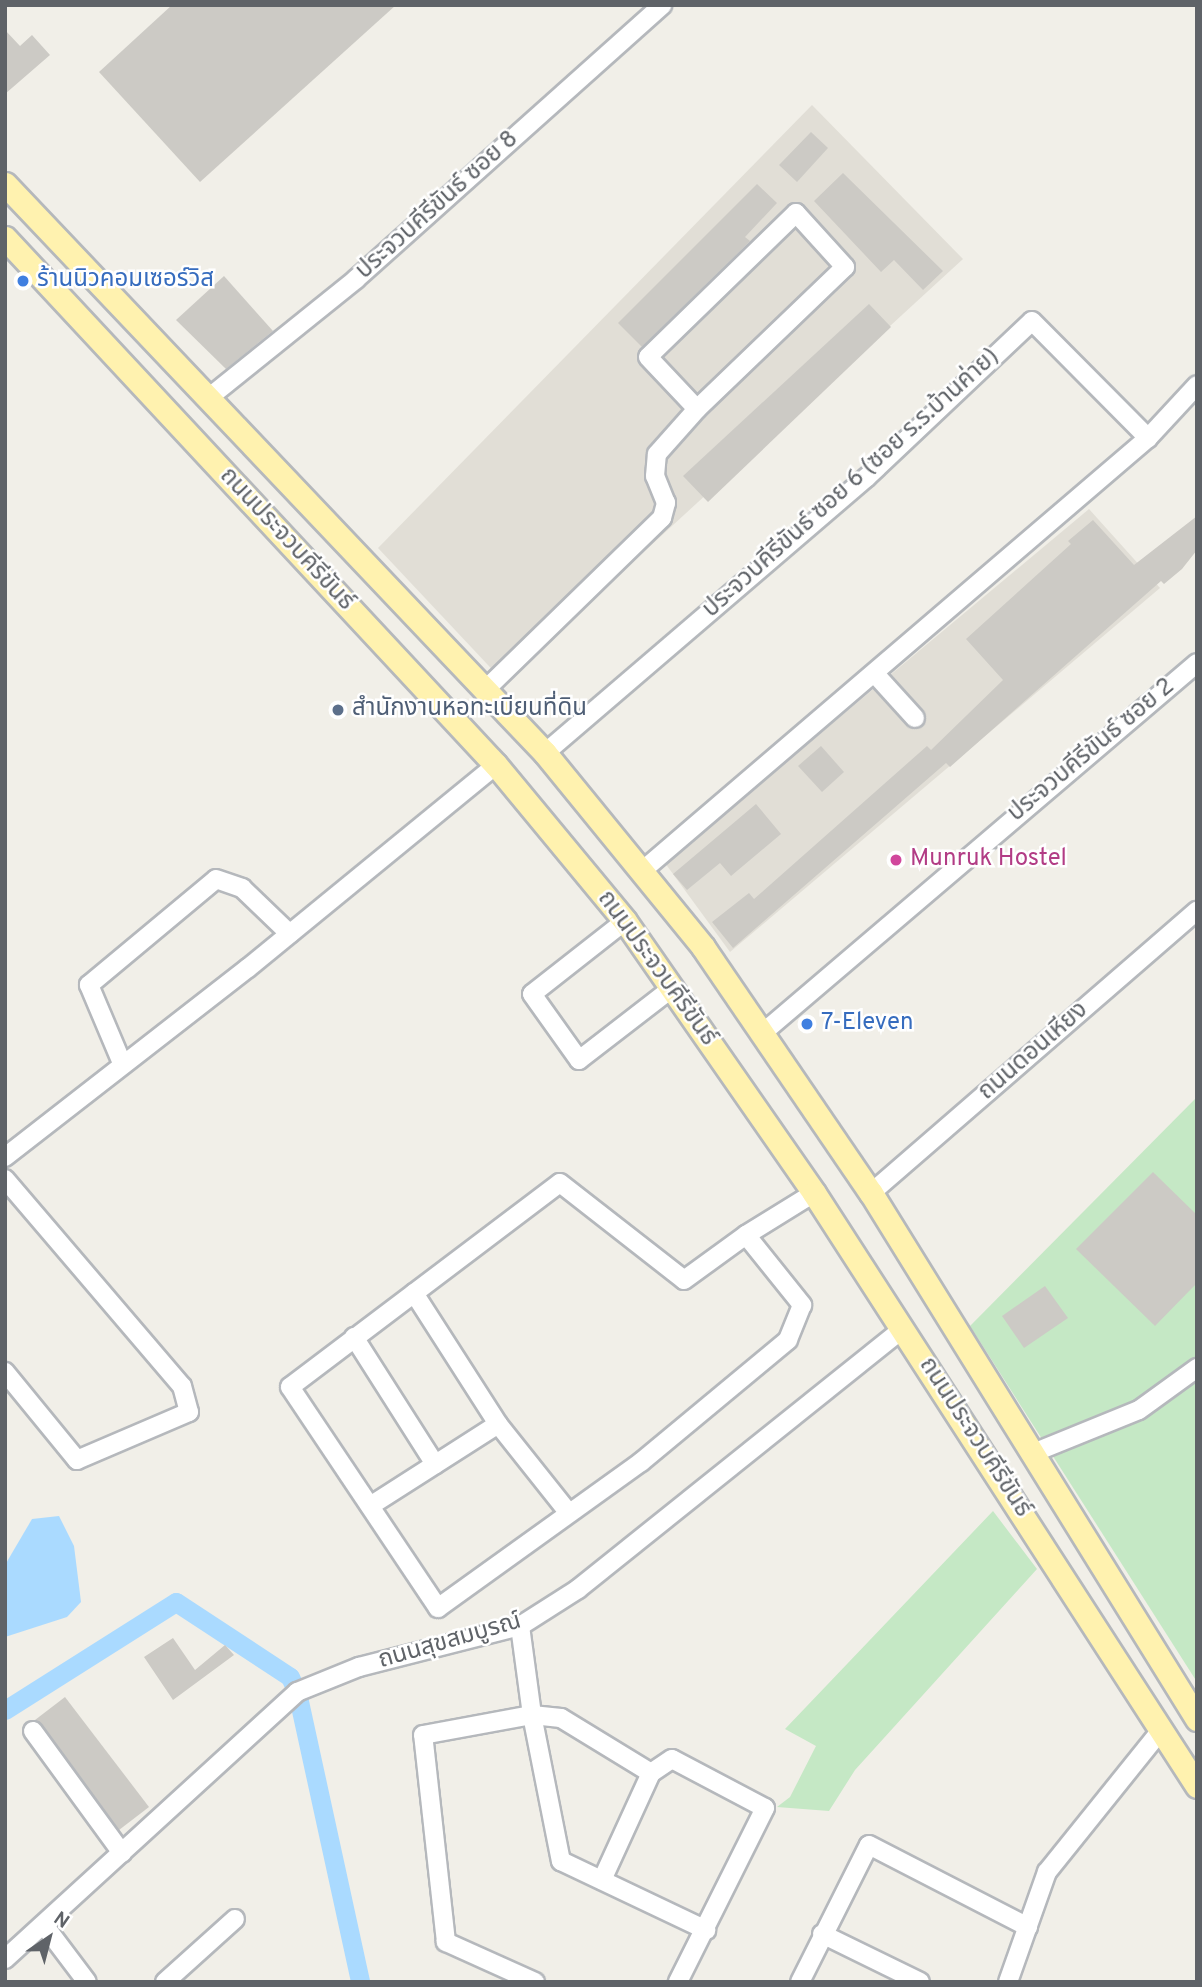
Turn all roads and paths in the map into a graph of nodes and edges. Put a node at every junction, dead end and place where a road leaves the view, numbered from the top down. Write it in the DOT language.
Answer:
graph roads {
  1 [pos="662,5"];
  2 [pos="5,184"];
  3 [pos="5,238"];
  4 [pos="1197,385"];
  5 [pos="207,400"];
  6 [pos="697,409"];
  7 [pos="1148,438"];
  8 [pos="1197,663"];
  9 [pos="876,675"];
  10 [pos="485,690"];
  11 [pos="915,718"];
  12 [pos="545,753"];
  13 [pos="496,765"];
  14 [pos="642,871"];
  15 [pos="1197,911"];
  16 [pos="625,921"];
  17 [pos="290,934"];
  18 [pos="672,988"];
  19 [pos="765,1031"];
  20 [pos="122,1063"];
  21 [pos="5,1157"];
  22 [pos="5,1179"];
  23 [pos="814,1193"];
  24 [pos="871,1193"];
  25 [pos="746,1235"];
  26 [pos="414,1293"];
  27 [pos="903,1329"];
  28 [pos="354,1337"];
  29 [pos="1197,1368"];
  30 [pos="5,1372"];
  31 [pos="498,1424"];
  32 [pos="1032,1453"];
  33 [pos="435,1464"];
  34 [pos="370,1506"];
  35 [pos="568,1512"];
  36 [pos="520,1626"];
  37 [pos="532,1715"];
  38 [pos="1197,1719"];
  39 [pos="1161,1730"];
  40 [pos="33,1731"];
  41 [pos="651,1773"];
  42 [pos="1197,1786"];
  43 [pos="122,1853"];
  44 [pos="602,1880"];
  45 [pos="235,1919"];
  46 [pos="44,1925"];
  47 [pos="1028,1927"];
  48 [pos="706,1930"];
  49 [pos="822,1934"];
  50 [pos="5,1959"];
  51 [pos="87,1982"];
  52 [pos="165,1982"];
  53 [pos="535,1982"];
  54 [pos="678,1982"];
  55 [pos="800,1982"];
  56 [pos="920,1982"];
  57 [pos="1008,1982"];
  1 -- 5 [label="street, ประจวบคีรีขันธ์ ซอย 8"];
  2 -- 5 [label="main road, ถนนประจวบคีรีขันธ์"];
  3 -- 13 [label="main road, ถนนประจวบคีรีขันธ์"];
  4 -- 7 [label="street"];
  5 -- 10 [label="main road, ถนนประจวบคีรีขันธ์"];
  6 -- 6 [label="street"];
  6 -- 10 [label="street"];
  7 -- 9 [label="street"];
  7 -- 12 [label="street, ประจวบคีรีขันธ์ ซอย 6 (ซอย ร.ร.บ้านค่าย)"];
  8 -- 19 [label="street, ประจวบคีรีขันธ์ ซอย 2"];
  9 -- 11 [label="street"];
  9 -- 14 [label="street"];
  10 -- 12 [label="main road, ถนนประจวบคีรีขันธ์"];
  12 -- 14 [label="main road, ถนนประจวบคีรีขันธ์"];
  13 -- 16 [label="main road, ถนนประจวบคีรีขันธ์"];
  13 -- 17 [label="street"];
  14 -- 19 [label="main road, ถนนประจวบคีรีขันธ์"];
  15 -- 24 [label="street, ถนนดอนเหียง"];
  16 -- 18 [label="main road, ถนนประจวบคีรีขันธ์"];
  16 -- 18 [label="street"];
  17 -- 20 [label="street"];
  17 -- 20 [label="street"];
  18 -- 23 [label="main road, ถนนประจวบคีรีขันธ์"];
  19 -- 24 [label="main road, ถนนประจวบคีรีขันธ์"];
  20 -- 21 [label="street"];
  22 -- 30 [label="street"];
  23 -- 25 [label="street"];
  23 -- 27 [label="main road, ถนนประจวบคีรีขันธ์"];
  24 -- 32 [label="main road, ถนนประจวบคีรีขันธ์"];
  25 -- 26 [label="street"];
  25 -- 35 [label="street"];
  26 -- 28 [label="street"];
  26 -- 31 [label="street"];
  27 -- 36 [label="street, ถนนสุขสมบูรณ์"];
  27 -- 39 [label="main road, ถนนประจวบคีรีขันธ์"];
  28 -- 33 [label="street"];
  28 -- 34 [label="street"];
  29 -- 32 [label="street"];
  31 -- 33 [label="street"];
  31 -- 35 [label="street"];
  32 -- 38 [label="main road, ถนนประจวบคีรีขันธ์"];
  33 -- 34 [label="street"];
  34 -- 35 [label="street"];
  36 -- 37 [label="street"];
  36 -- 43 [label="street, ถนนสุขสมบูรณ์"];
  37 -- 41 [label="street"];
  37 -- 44 [label="street"];
  37 -- 53 [label="street"];
  39 -- 42 [label="main road, ถนนประจวบคีรีขันธ์"];
  39 -- 47 [label="street"];
  40 -- 43 [label="street"];
  41 -- 44 [label="street"];
  41 -- 48 [label="street"];
  43 -- 46 [label="street, ถนนสุขสมบูรณ์"];
  44 -- 48 [label="street"];
  45 -- 52 [label="street"];
  46 -- 50 [label="street, ถนนสุขสมบูรณ์"];
  46 -- 51 [label="street"];
  47 -- 49 [label="street"];
  47 -- 57 [label="street"];
  48 -- 54 [label="street"];
  49 -- 55 [label="street"];
  49 -- 56 [label="street"];
}
